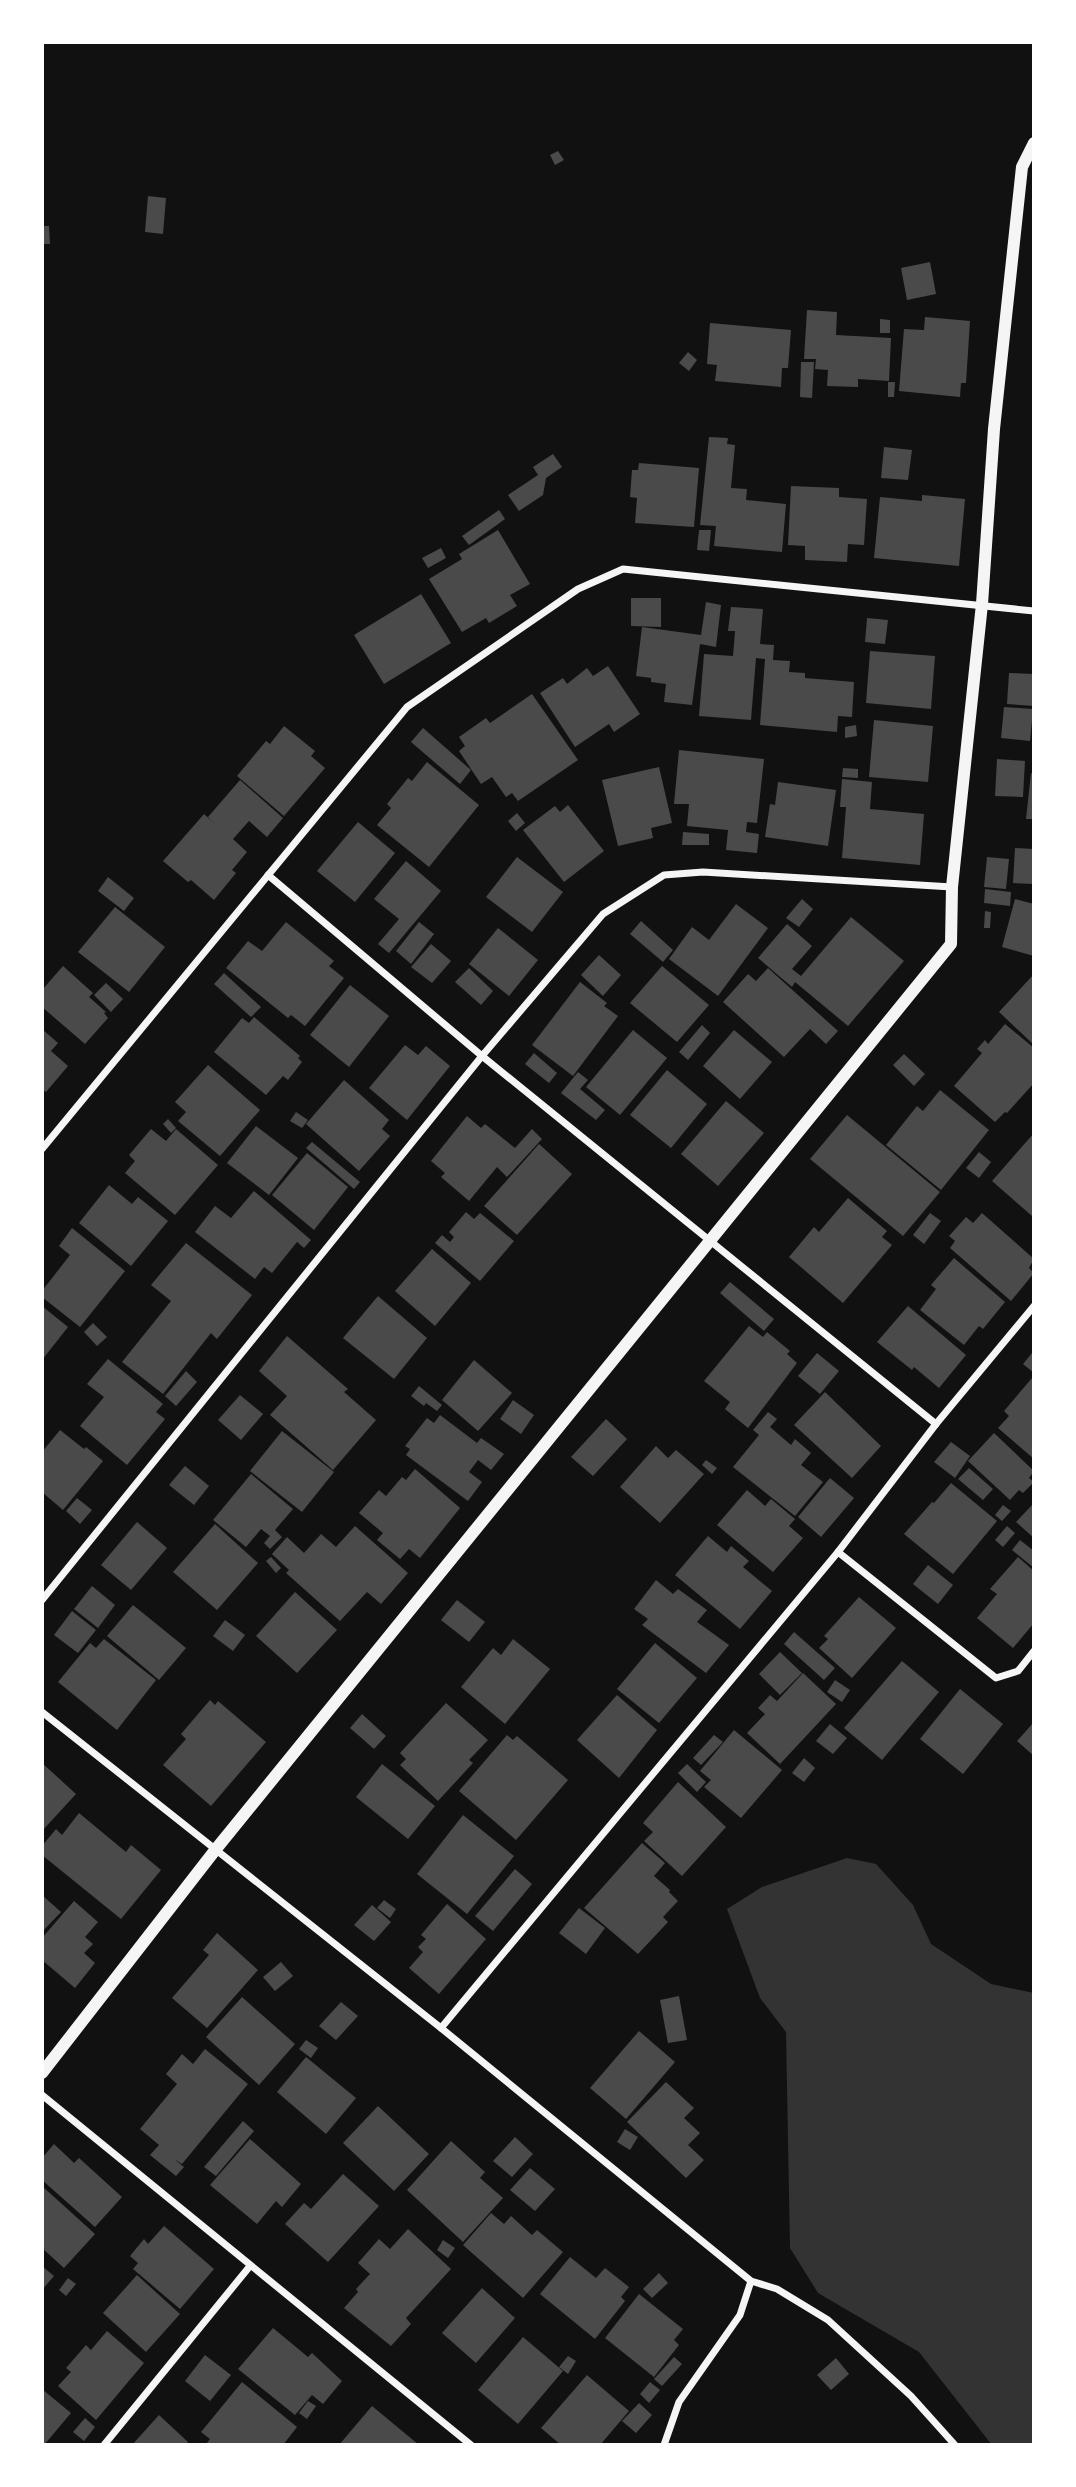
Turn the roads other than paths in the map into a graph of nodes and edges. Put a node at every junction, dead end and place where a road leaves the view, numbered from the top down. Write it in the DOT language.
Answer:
graph roads {
  1 [pos="1034,143"];
  2 [pos="982,604"];
  3 [pos="1034,611"];
  4 [pos="268,875"];
  5 [pos="952,887"];
  6 [pos="482,1056"];
  7 [pos="42,1149"];
  8 [pos="711,1241"];
  9 [pos="1034,1306"];
  10 [pos="936,1424"];
  11 [pos="838,1552"];
  12 [pos="42,1600"];
  13 [pos="1034,1651"];
  14 [pos="42,1712"];
  15 [pos="216,1849"];
  16 [pos="441,2028"];
  17 [pos="42,2073"];
  18 [pos="42,2095"];
  19 [pos="250,2266"];
  20 [pos="751,2281"];
  21 [pos="104,2445"];
  22 [pos="470,2445"];
  23 [pos="664,2445"];
  24 [pos="955,2445"];
  1 -- 2 [label="street"];
  2 -- 3 [label="street"];
  2 -- 4 [label="street"];
  2 -- 5 [label="street"];
  4 -- 6 [label="street"];
  4 -- 7 [label="street"];
  5 -- 6 [label="street"];
  5 -- 8 [label="street"];
  6 -- 8 [label="street"];
  6 -- 12 [label="street"];
  8 -- 10 [label="street"];
  8 -- 15 [label="street"];
  9 -- 10 [label="street"];
  10 -- 11 [label="street"];
  11 -- 13 [label="street"];
  11 -- 16 [label="street"];
  14 -- 15 [label="street"];
  15 -- 16 [label="street"];
  15 -- 17 [label="street"];
  16 -- 20 [label="street"];
  18 -- 19 [label="street"];
  19 -- 21 [label="street"];
  19 -- 22 [label="street"];
  20 -- 23 [label="street"];
  20 -- 24 [label="street"];
}
